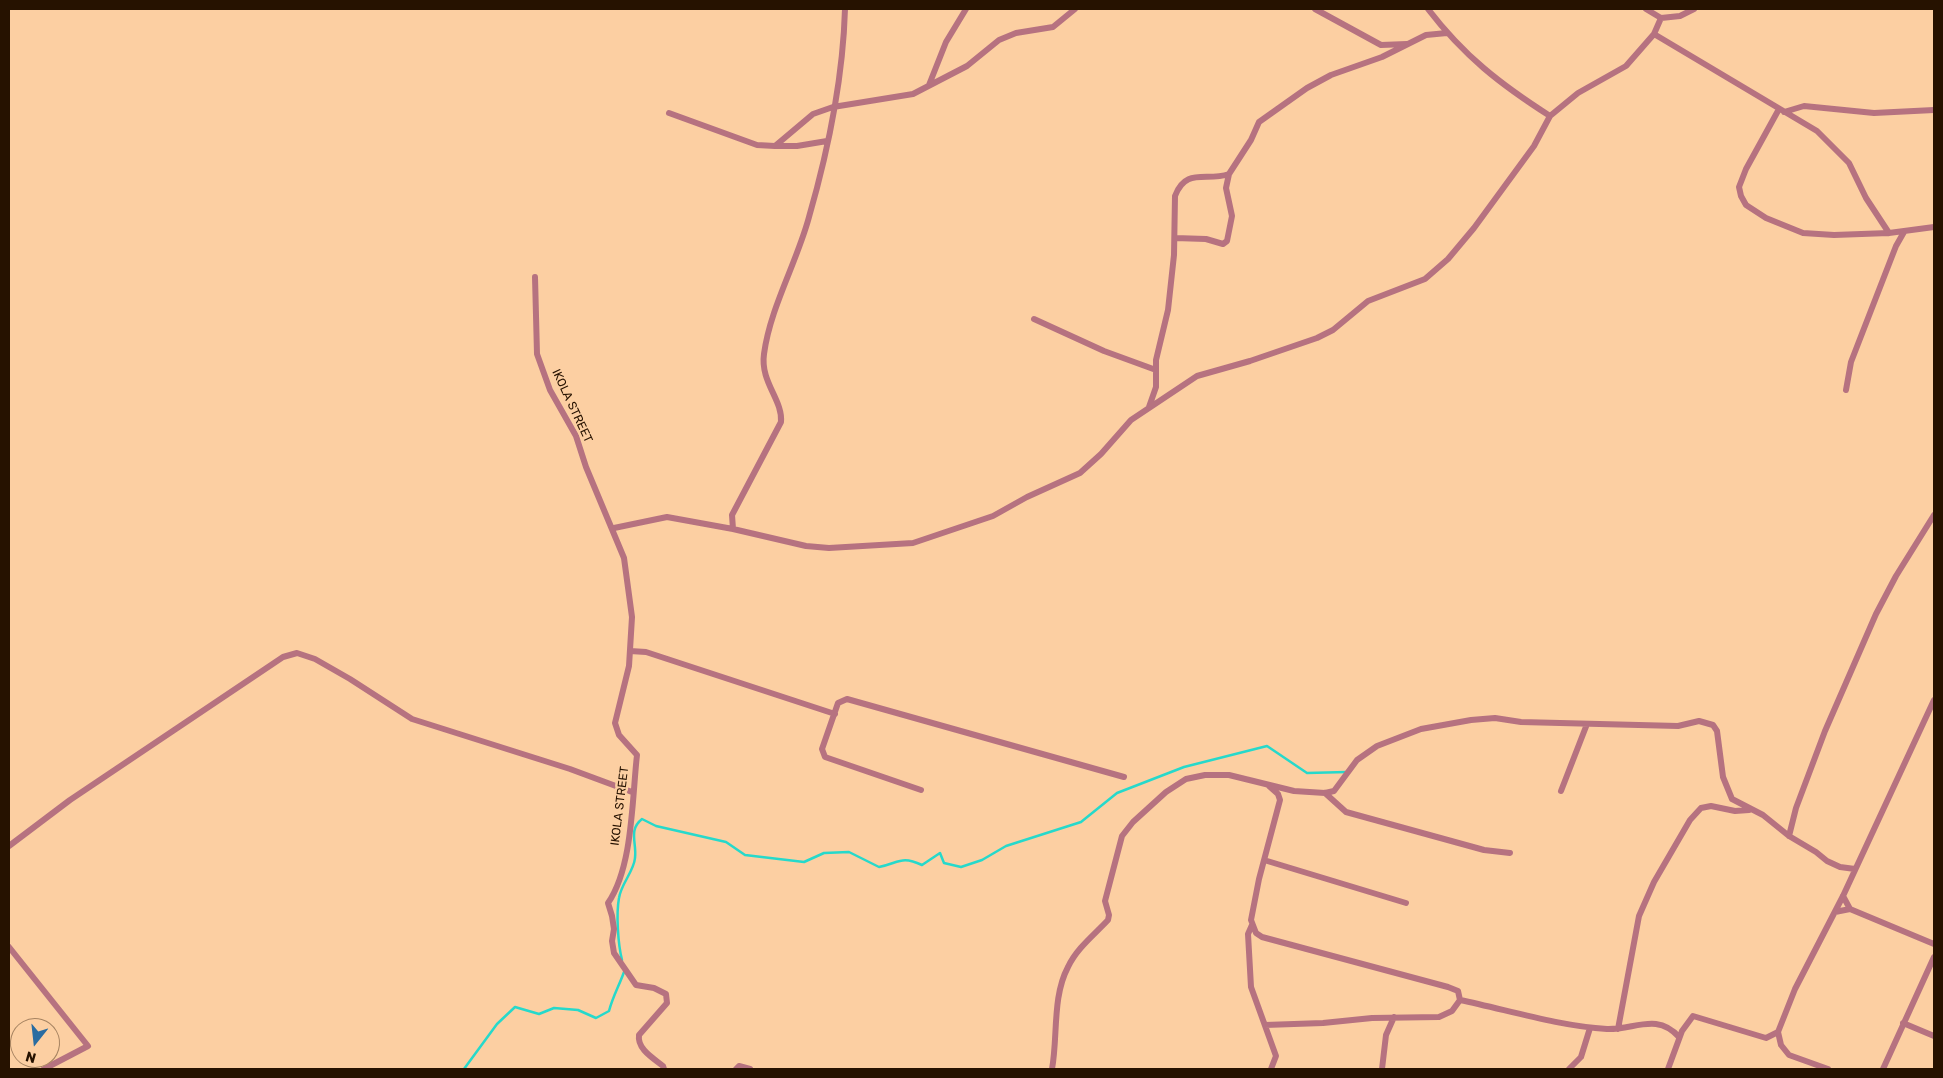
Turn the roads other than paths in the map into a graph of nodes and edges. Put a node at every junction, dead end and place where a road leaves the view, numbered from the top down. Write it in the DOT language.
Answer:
graph roads {
  1 [pos="845,9"];
  2 [pos="966,9"];
  3 [pos="1075,9"];
  4 [pos="1315,9"];
  5 [pos="1428,9"];
  6 [pos="1646,9"];
  7 [pos="1694,9"];
  8 [pos="1661,18"];
  9 [pos="1447,33"];
  10 [pos="1654,34"];
  11 [pos="1409,44"];
  12 [pos="929,85"];
  13 [pos="833,107"];
  14 [pos="1782,110"];
  15 [pos="1934,110"];
  16 [pos="669,113"];
  17 [pos="1550,116"];
  18 [pos="827,141"];
  19 [pos="775,146"];
  20 [pos="1229,174"];
  21 [pos="1934,227"];
  22 [pos="1904,232"];
  23 [pos="1889,233"];
  24 [pos="1175,238"];
  25 [pos="535,277"];
  26 [pos="1034,319"];
  27 [pos="1156,370"];
  28 [pos="1846,390"];
  29 [pos="1149,407"];
  30 [pos="1934,515"];
  31 [pos="614,528"];
  32 [pos="734,529"];
  33 [pos="630,651"];
  34 [pos="1934,700"];
  35 [pos="835,714"];
  36 [pos="1586,724"];
  37 [pos="1124,777"];
  38 [pos="1267,784"];
  39 [pos="921,790"];
  40 [pos="1560,791"];
  41 [pos="632,792"];
  42 [pos="1325,793"];
  43 [pos="1753,809"];
  44 [pos="1789,836"];
  45 [pos="9,846"];
  46 [pos="1510,853"];
  47 [pos="1264,860"];
  48 [pos="1855,869"];
  49 [pos="1843,896"];
  50 [pos="1406,903"];
  51 [pos="1850,909"];
  52 [pos="1834,912"];
  53 [pos="1252,925"];
  54 [pos="1934,944"];
  55 [pos="9,947"];
  56 [pos="1934,957"];
  57 [pos="1460,1000"];
  58 [pos="1394,1017"];
  59 [pos="1903,1023"];
  60 [pos="1265,1025"];
  61 [pos="1590,1028"];
  62 [pos="1618,1029"];
  63 [pos="1778,1032"];
  64 [pos="1934,1036"];
  65 [pos="1679,1037"];
  66 [pos="44,1069"];
  67 [pos="664,1069"];
  68 [pos="736,1069"];
  69 [pos="750,1069"];
  70 [pos="1052,1069"];
  71 [pos="1271,1069"];
  72 [pos="1382,1069"];
  73 [pos="1570,1069"];
  74 [pos="1668,1069"];
  75 [pos="1828,1069"];
  76 [pos="1884,1069"];
  1 -- 13 [label="street"];
  2 -- 12 [label="street"];
  3 -- 12 [label="street"];
  4 -- 11 [label="street"];
  5 -- 9 [label="street"];
  6 -- 8 [label="street"];
  7 -- 8 [label="street"];
  8 -- 10 [label="street"];
  9 -- 11 [label="street"];
  9 -- 17 [label="street"];
  10 -- 14 [label="street"];
  10 -- 17 [label="street"];
  11 -- 20 [label="street"];
  12 -- 13 [label="street"];
  13 -- 18 [label="street"];
  13 -- 19 [label="street"];
  14 -- 15 [label="street"];
  14 -- 23 [label="street"];
  14 -- 23 [label="street"];
  16 -- 19 [label="street"];
  17 -- 29 [label="street"];
  18 -- 19 [label="street"];
  18 -- 32 [label="street"];
  20 -- 24 [label="street"];
  20 -- 24 [label="street"];
  21 -- 22 [label="street"];
  22 -- 23 [label="street"];
  22 -- 28 [label="street"];
  24 -- 27 [label="street"];
  25 -- 31 [label="street, IKOLA STREET"];
  26 -- 27 [label="street"];
  27 -- 29 [label="street"];
  29 -- 32 [label="street"];
  30 -- 44 [label="street"];
  31 -- 32 [label="street"];
  31 -- 33 [label="street, IKOLA STREET"];
  33 -- 35 [label="street"];
  33 -- 41 [label="street, IKOLA STREET"];
  34 -- 48 [label="street"];
  35 -- 37 [label="street"];
  35 -- 39 [label="street"];
  36 -- 40 [label="street"];
  36 -- 42 [label="street"];
  36 -- 43 [label="street"];
  38 -- 42 [label="street"];
  38 -- 47 [label="street"];
  38 -- 70 [label="street"];
  41 -- 45 [label="street"];
  41 -- 67 [label="street, IKOLA STREET"];
  42 -- 46 [label="street"];
  43 -- 44 [label="street"];
  43 -- 62 [label="street"];
  44 -- 48 [label="street"];
  47 -- 50 [label="street"];
  47 -- 53 [label="street"];
  48 -- 49 [label="street"];
  49 -- 51 [label="street"];
  49 -- 52 [label="street"];
  51 -- 52 [label="street"];
  51 -- 54 [label="street"];
  52 -- 63 [label="street"];
  53 -- 57 [label="street"];
  53 -- 60 [label="street"];
  55 -- 66 [label="street"];
  56 -- 59 [label="street"];
  57 -- 58 [label="street"];
  57 -- 61 [label="street"];
  58 -- 60 [label="street"];
  58 -- 72 [label="street"];
  59 -- 64 [label="street"];
  59 -- 76 [label="street"];
  60 -- 71 [label="street"];
  61 -- 62 [label="street"];
  61 -- 73 [label="street"];
  62 -- 65 [label="street"];
  63 -- 65 [label="street"];
  63 -- 75 [label="street"];
  65 -- 74 [label="street"];
  68 -- 69 [label="street"];
}
